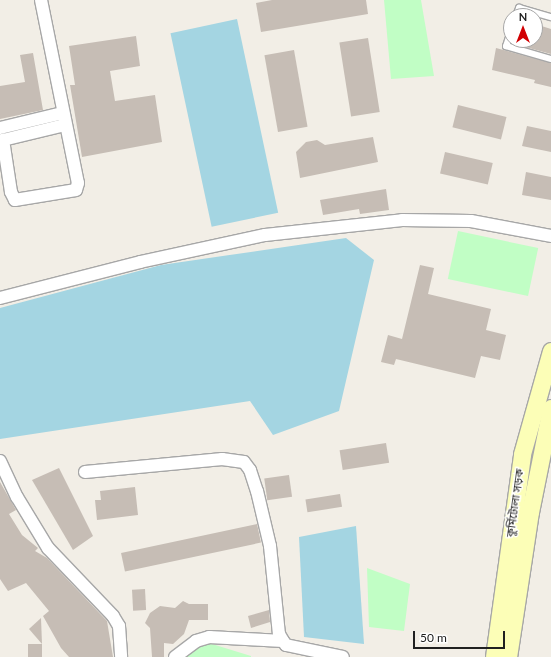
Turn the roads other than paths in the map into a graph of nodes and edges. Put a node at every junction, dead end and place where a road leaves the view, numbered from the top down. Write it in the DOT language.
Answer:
graph roads {
  1 [pos="41,0"];
  2 [pos="513,48"];
  3 [pos="551,59"];
  4 [pos="63,113"];
  5 [pos="65,125"];
  6 [pos="0,128"];
  7 [pos="551,236"];
  8 [pos="0,298"];
  9 [pos="551,351"];
  10 [pos="551,408"];
  11 [pos="546,452"];
  12 [pos="522,454"];
  13 [pos="0,462"];
  14 [pos="85,472"];
  15 [pos="283,641"];
  16 [pos="121,657"];
  17 [pos="175,657"];
  18 [pos="343,657"];
  19 [pos="494,657"];
  20 [pos="508,657"];
  1 -- 4 [label="street"];
  2 -- 3 [label="lane"];
  4 -- 5 [label="street"];
  4 -- 6 [label="street"];
  5 -- 5 [label="street"];
  7 -- 8 [label="street"];
  9 -- 12 [label="main road, কুর্মিটোলা সড়ক"];
  10 -- 11 [label="main road, কুর্মিটোলা সড়ক"];
  11 -- 12 [label="main road"];
  11 -- 20 [label="main road, কুর্মিটোলা সড়ক"];
  12 -- 19 [label="main road, কুর্মিটোলা সড়ক"];
  13 -- 16 [label="street"];
  14 -- 15 [label="street"];
  15 -- 17 [label="street"];
  15 -- 18 [label="street"];
}
